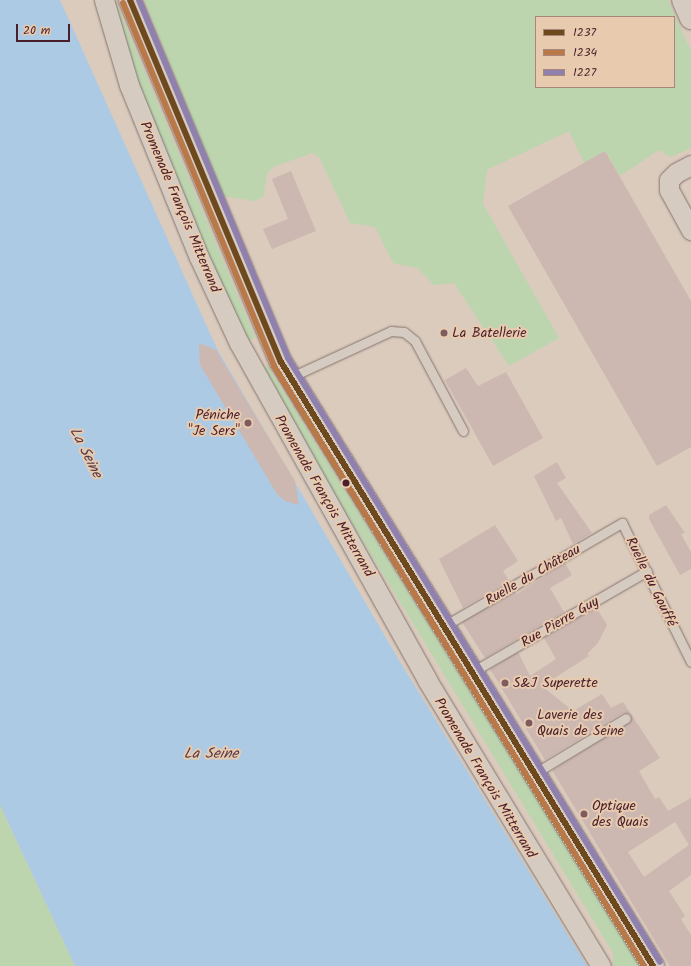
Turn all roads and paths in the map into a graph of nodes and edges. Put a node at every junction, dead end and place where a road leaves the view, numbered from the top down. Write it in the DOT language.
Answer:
graph roads {
  1 [pos="104,0"];
  2 [pos="130,0"];
  3 [pos="683,0"];
  4 [pos="691,18"];
  5 [pos="691,165"];
  6 [pos="691,230"];
  7 [pos="291,377"];
  8 [pos="463,431"];
  9 [pos="622,523"];
  10 [pos="647,571"];
  11 [pos="444,626"];
  12 [pos="691,662"];
  13 [pos="472,672"];
  14 [pos="626,718"];
  15 [pos="534,774"];
  16 [pos="601,966"];
  17 [pos="653,966"];
  1 -- 16 [label="street, Promenade François Mitterrand"];
  2 -- 7 [label="main road"];
  3 -- 4 [label="main road"];
  5 -- 6 [label="street"];
  7 -- 8 [label="lane"];
  7 -- 11 [label="main road"];
  9 -- 10 [label="lane, Ruelle du Gouffé"];
  9 -- 11 [label="lane, Ruelle du Château"];
  10 -- 12 [label="lane, Ruelle du Gouffé"];
  10 -- 13 [label="lane, Rue Pierre Guy"];
  11 -- 13 [label="main road"];
  13 -- 15 [label="main road"];
  14 -- 15 [label="lane"];
  15 -- 17 [label="main road"];
}
